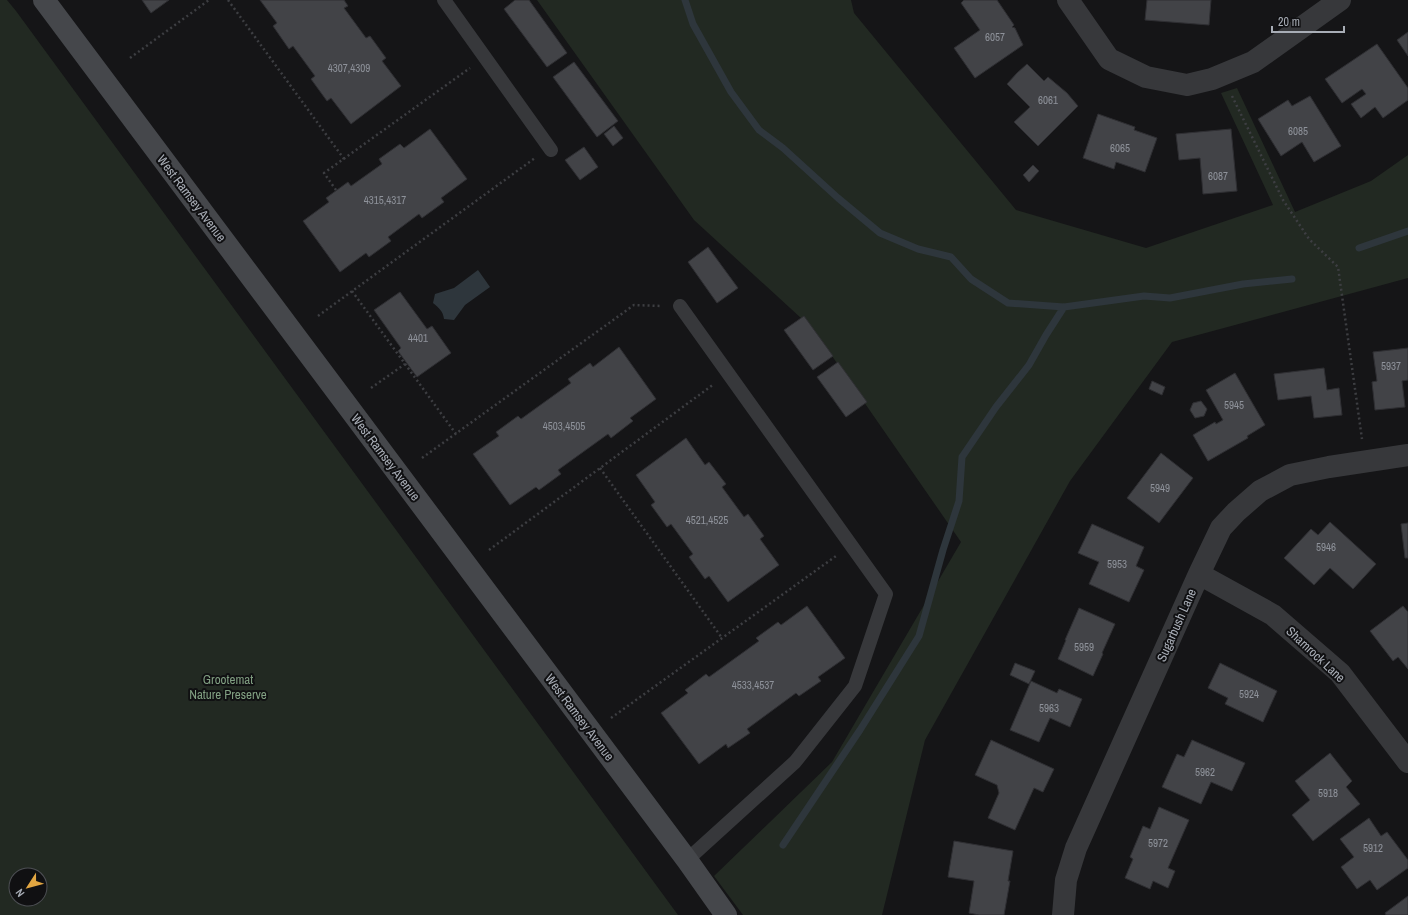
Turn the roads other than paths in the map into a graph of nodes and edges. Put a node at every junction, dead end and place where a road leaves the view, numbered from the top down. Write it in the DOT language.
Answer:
graph roads {
  1 [pos="44,0"];
  2 [pos="444,0"];
  3 [pos="1068,0"];
  4 [pos="1340,0"];
  5 [pos="551,149"];
  6 [pos="680,306"];
  7 [pos="1408,455"];
  8 [pos="1199,574"];
  9 [pos="1408,762"];
  10 [pos="687,860"];
  11 [pos="726,915"];
  12 [pos="1063,915"];
  1 -- 10 [label="street, West Ramsey Avenue"];
  2 -- 5 [label="lane"];
  3 -- 4 [label="street"];
  6 -- 10 [label="lane"];
  7 -- 8 [label="street, Sugarbush Lane"];
  8 -- 9 [label="street, Shamrock Lane"];
  8 -- 12 [label="street, Sugarbush Lane"];
  10 -- 11 [label="street, West Ramsey Avenue"];
}
